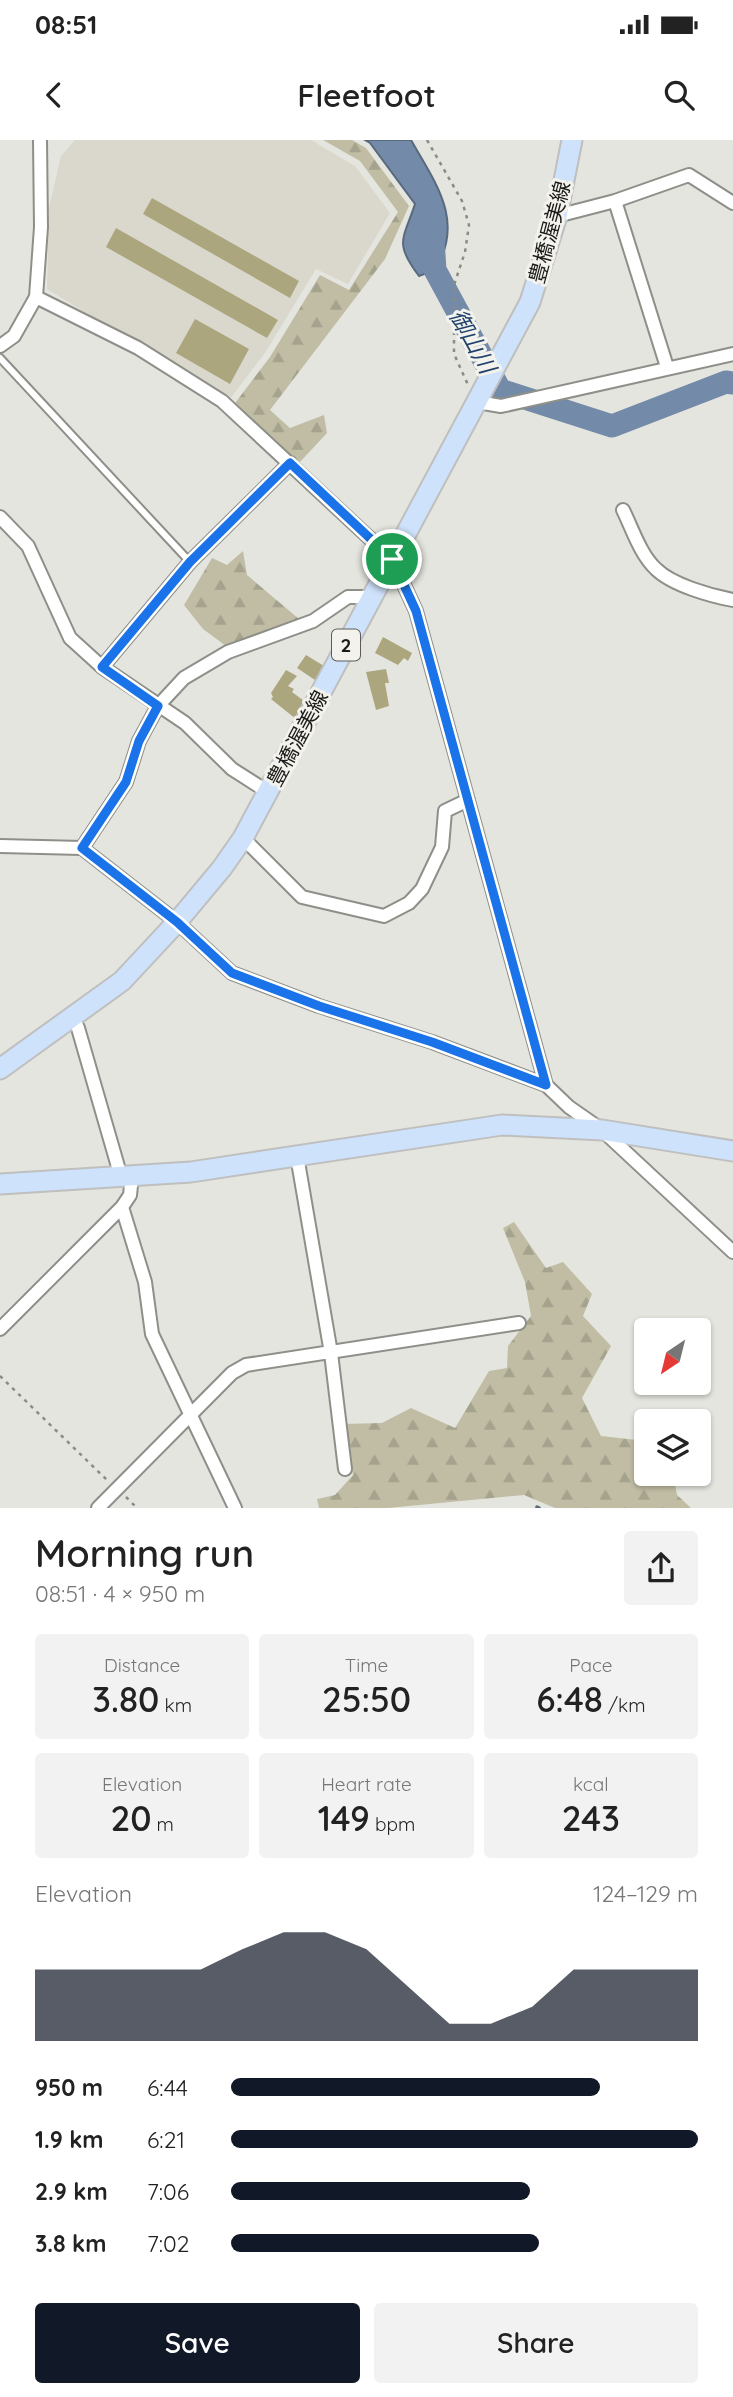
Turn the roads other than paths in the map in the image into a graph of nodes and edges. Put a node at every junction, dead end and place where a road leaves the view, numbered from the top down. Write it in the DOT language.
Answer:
graph roads {
  1 [pos="40,140"];
  2 [pos="572,140"];
  3 [pos="615,201"];
  4 [pos="733,203"];
  5 [pos="557,216"];
  6 [pos="36,297"];
  7 [pos="0,346"];
  8 [pos="733,354"];
  9 [pos="0,358"];
  10 [pos="667,367"];
  11 [pos="479,399"];
  12 [pos="290,463"];
  13 [pos="623,510"];
  14 [pos="0,517"];
  15 [pos="392,559"];
  16 [pos="190,562"];
  17 [pos="371,597"];
  18 [pos="733,600"];
  19 [pos="102,667"];
  20 [pos="158,706"];
  21 [pos="268,793"];
  22 [pos="468,800"];
  23 [pos="243,838"];
  24 [pos="0,846"];
  25 [pos="82,848"];
  26 [pos="177,922"];
  27 [pos="72,1016"];
  28 [pos="0,1069"];
  29 [pos="546,1085"];
  30 [pos="603,1130"];
  31 [pos="733,1152"];
  32 [pos="297,1156"];
  33 [pos="127,1177"];
  34 [pos="0,1184"];
  35 [pos="122,1207"];
  36 [pos="733,1252"];
  37 [pos="519,1323"];
  38 [pos="0,1329"];
  39 [pos="331,1353"];
  40 [pos="189,1416"];
  41 [pos="345,1469"];
  42 [pos="98,1508"];
  43 [pos="235,1508"];
  1 -- 6 [label="street"];
  2 -- 5 [label="main road, 豊橋渥美線 / 2"];
  3 -- 4 [label="street"];
  3 -- 5 [label="street"];
  3 -- 10 [label="street"];
  5 -- 11 [label="main road, 豊橋渥美線 / 2"];
  6 -- 7 [label="street"];
  6 -- 12 [label="street"];
  8 -- 10 [label="street"];
  9 -- 16 [label="lane"];
  10 -- 11 [label="street"];
  11 -- 15 [label="main road, 豊橋渥美線 / 2"];
  12 -- 15 [label="street"];
  12 -- 16 [label="street"];
  13 -- 18 [label="street"];
  14 -- 19 [label="street"];
  15 -- 17 [label="main road, 豊橋渥美線 / 2"];
  15 -- 22 [label="street"];
  16 -- 19 [label="street"];
  17 -- 20 [label="street"];
  17 -- 21 [label="main road, 豊橋渥美線 / 2"];
  19 -- 20 [label="street"];
  20 -- 21 [label="street"];
  20 -- 25 [label="street"];
  21 -- 23 [label="main road, 豊橋渥美線 / 2"];
  22 -- 23 [label="street"];
  22 -- 29 [label="street"];
  23 -- 26 [label="main road, 豊橋渥美線 / 2"];
  24 -- 25 [label="street"];
  25 -- 26 [label="street"];
  26 -- 27 [label="main road, 豊橋渥美線 / 2"];
  26 -- 29 [label="street"];
  27 -- 28 [label="main road, 豊橋渥美線 / 2"];
  27 -- 33 [label="street"];
  29 -- 30 [label="street"];
  30 -- 31 [label="main road"];
  30 -- 32 [label="main road"];
  30 -- 36 [label="street"];
  32 -- 33 [label="main road"];
  32 -- 39 [label="street"];
  33 -- 34 [label="main road"];
  33 -- 35 [label="street"];
  35 -- 38 [label="street"];
  35 -- 40 [label="street"];
  37 -- 39 [label="street"];
  39 -- 40 [label="street"];
  39 -- 41 [label="street"];
  40 -- 42 [label="street"];
  40 -- 43 [label="street"];
}
